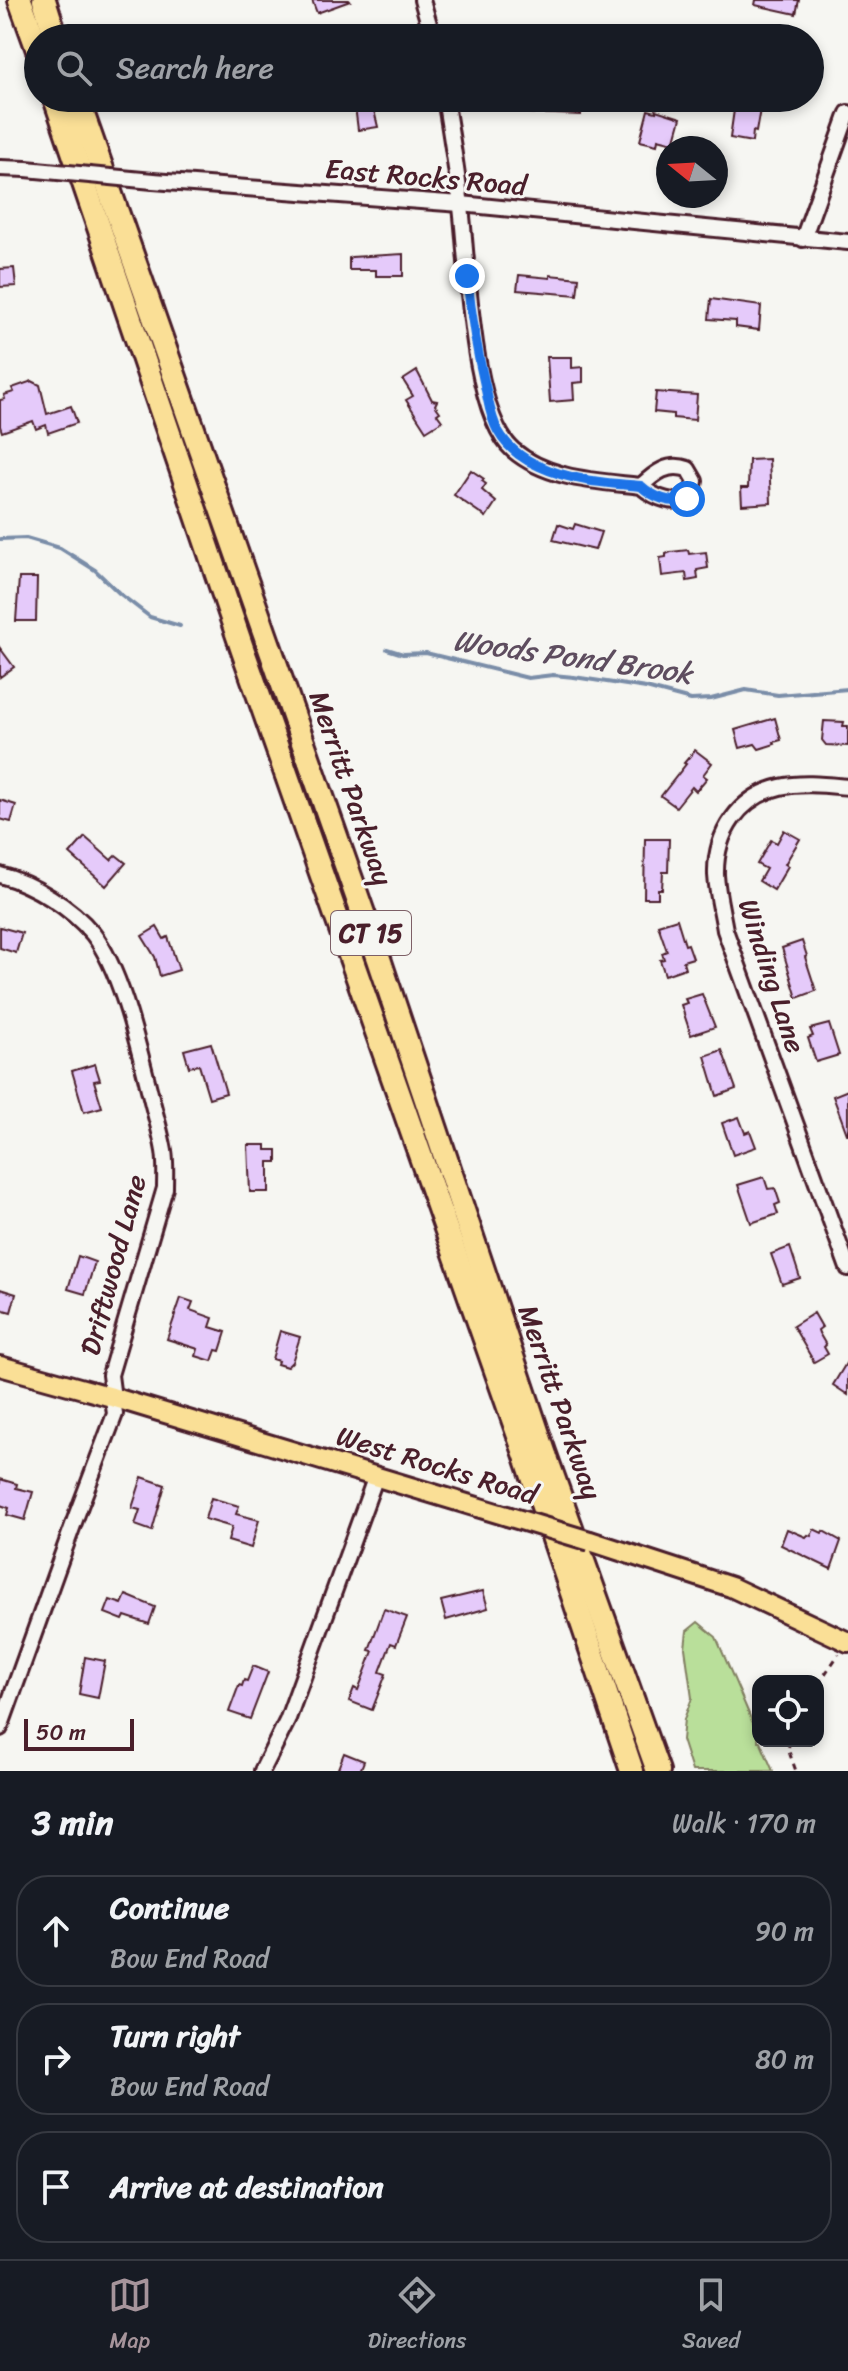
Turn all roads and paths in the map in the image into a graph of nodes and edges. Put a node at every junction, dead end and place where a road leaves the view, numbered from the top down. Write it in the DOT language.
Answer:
graph roads {
  1 [pos="20,0"];
  2 [pos="44,0"];
  3 [pos="422,0"];
  4 [pos="29,24"];
  5 [pos="52,24"];
  6 [pos="429,24"];
  7 [pos="60,112"];
  8 [pos="82,112"];
  9 [pos="447,112"];
  10 [pos="848,113"];
  11 [pos="0,168"];
  12 [pos="461,204"];
  13 [pos="803,239"];
  14 [pos="848,242"];
  15 [pos="641,486"];
  16 [pos="848,787"];
  17 [pos="0,875"];
  18 [pos="848,1268"];
  19 [pos="0,1366"];
  20 [pos="112,1397"];
  21 [pos="376,1476"];
  22 [pos="848,1642"];
  23 [pos="824,1676"];
  24 [pos="0,1728"];
  25 [pos="788,1747"];
  26 [pos="262,1771"];
  27 [pos="632,1771"];
  28 [pos="658,1771"];
  29 [pos="796,1771"];
  1 -- 4 [label="highway"];
  2 -- 5 [label="highway"];
  3 -- 6 [label="street"];
  7 -- 27 [label="highway, Merritt Parkway / CT 15"];
  8 -- 28 [label="highway, Merritt Parkway / CT 15"];
  9 -- 12 [label="street"];
  10 -- 13 [label="street"];
  11 -- 12 [label="street, East Rocks Road, bridge"];
  12 -- 13 [label="street, East Rocks Road"];
  12 -- 15 [label="street"];
  13 -- 14 [label="street, East Rocks Road"];
  16 -- 18 [label="street, Winding Lane"];
  17 -- 20 [label="street, Driftwood Lane"];
  19 -- 20 [label="main road, West Rocks Road"];
  20 -- 21 [label="main road, West Rocks Road"];
  20 -- 24 [label="street, Driftwood Lane"];
  21 -- 22 [label="main road, West Rocks Road, bridge"];
  21 -- 26 [label="street"];
  22 -- 23 [label="path"];
  25 -- 29 [label="path"];
}
